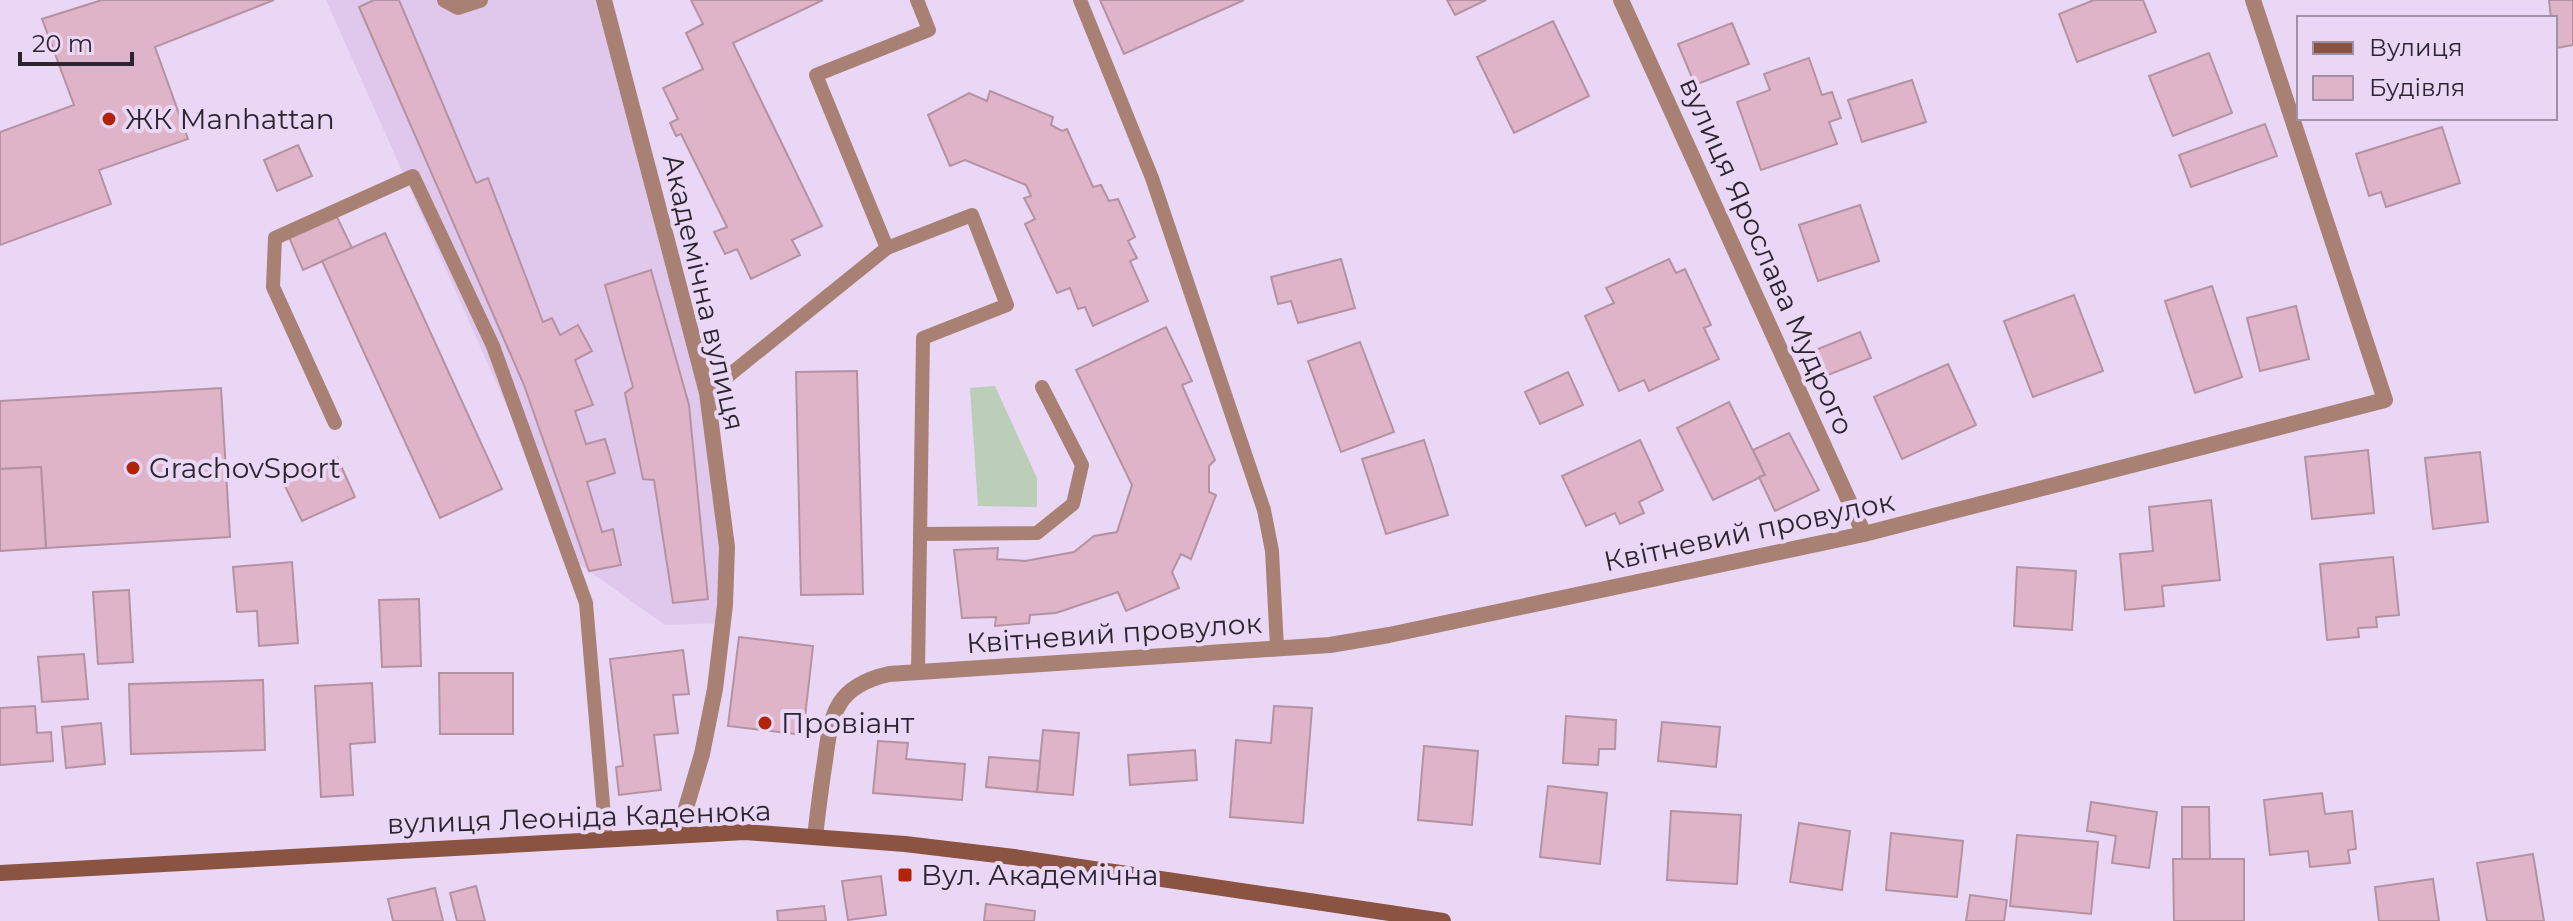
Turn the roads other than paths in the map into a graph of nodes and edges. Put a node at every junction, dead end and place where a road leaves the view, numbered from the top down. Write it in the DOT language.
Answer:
graph roads {
  1 [pos="445,0"];
  2 [pos="480,0"];
  3 [pos="604,0"];
  4 [pos="917,0"];
  5 [pos="1080,0"];
  6 [pos="1621,0"];
  7 [pos="2253,0"];
  8 [pos="887,248"];
  9 [pos="1042,387"];
  10 [pos="707,393"];
  11 [pos="335,423"];
  12 [pos="920,534"];
  13 [pos="1864,534"];
  14 [pos="1277,648"];
  15 [pos="918,673"];
  16 [pos="678,835"];
  17 [pos="815,837"];
  18 [pos="606,839"];
  19 [pos="0,873"];
  20 [pos="1434,920"];
  1 -- 2 [label="street"];
  3 -- 10 [label="street, Академічна вулиця"];
  4 -- 8 [label="lane"];
  5 -- 14 [label="lane"];
  6 -- 13 [label="street, вулиця Ярослава Мудрого"];
  7 -- 13 [label="street, Квітневий провулок"];
  8 -- 10 [label="lane"];
  8 -- 12 [label="lane"];
  9 -- 12 [label="lane"];
  10 -- 16 [label="street, Академічна вулиця"];
  11 -- 18 [label="lane"];
  12 -- 15 [label="lane"];
  13 -- 14 [label="street, Квітневий провулок"];
  14 -- 15 [label="street, Квітневий провулок"];
  15 -- 17 [label="street, Квітневий провулок"];
  16 -- 17 [label="street, вулиця Леоніда Каденюка"];
  16 -- 18 [label="street, вулиця Леоніда Каденюка"];
  17 -- 20 [label="street, вулиця Леоніда Каденюка"];
  18 -- 19 [label="street, вулиця Леоніда Каденюка"];
}
